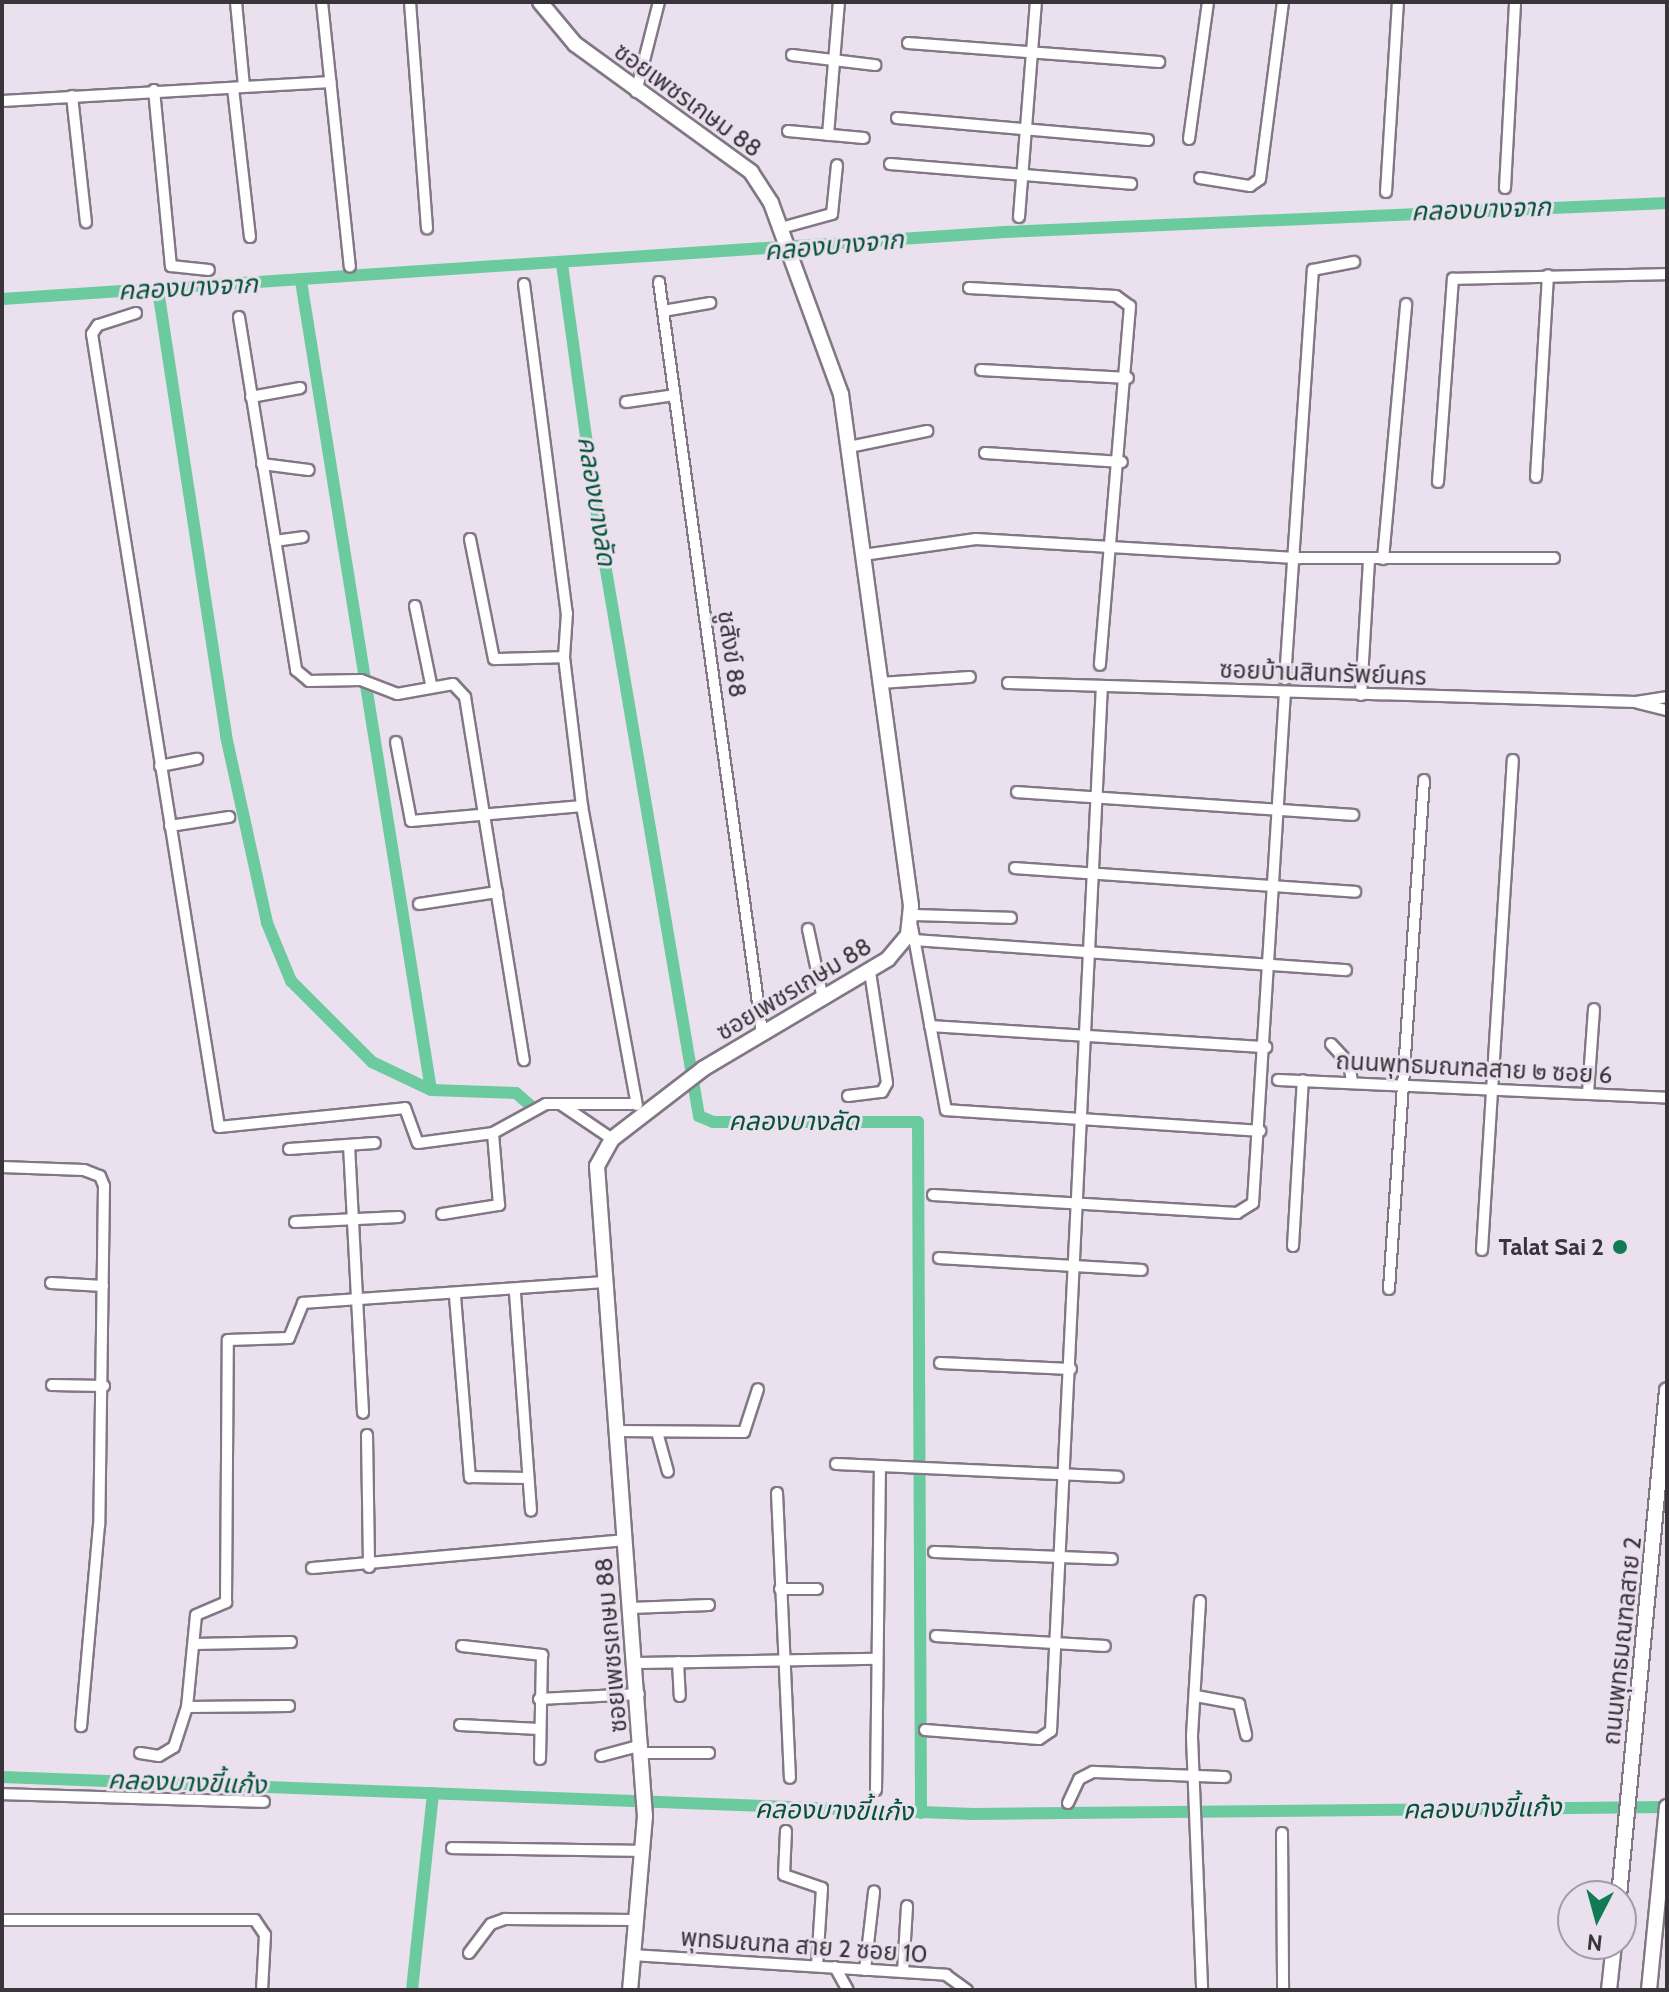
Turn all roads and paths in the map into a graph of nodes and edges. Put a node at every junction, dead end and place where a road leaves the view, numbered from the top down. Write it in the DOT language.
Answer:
graph roads {
  1 [pos="236,2"];
  2 [pos="322,2"];
  3 [pos="410,2"];
  4 [pos="540,2"];
  5 [pos="659,2"];
  6 [pos="839,2"];
  7 [pos="1036,2"];
  8 [pos="1208,2"];
  9 [pos="1283,2"];
  10 [pos="1398,2"];
  11 [pos="1515,2"];
  12 [pos="908,43"];
  13 [pos="1032,53"];
  14 [pos="792,55"];
  15 [pos="834,60"];
  16 [pos="1159,62"];
  17 [pos="875,65"];
  18 [pos="330,82"];
  19 [pos="239,88"];
  20 [pos="154,90"];
  21 [pos="636,92"];
  22 [pos="72,96"];
  23 [pos="2,101"];
  24 [pos="897,118"];
  25 [pos="1026,129"];
  26 [pos="788,131"];
  27 [pos="828,135"];
  28 [pos="864,138"];
  29 [pos="1189,139"];
  30 [pos="1148,140"];
  31 [pos="890,164"];
  32 [pos="837,165"];
  33 [pos="1022,176"];
  34 [pos="1200,178"];
  35 [pos="1131,184"];
  36 [pos="1505,188"];
  37 [pos="1386,192"];
  38 [pos="1019,217"];
  39 [pos="86,222"];
  40 [pos="427,228"];
  41 [pos="783,234"];
  42 [pos="250,237"];
  43 [pos="1354,262"];
  44 [pos="350,267"];
  45 [pos="209,270"];
  46 [pos="1667,274"];
  47 [pos="1548,275"];
  48 [pos="659,282"];
  49 [pos="524,284"];
  50 [pos="969,288"];
  51 [pos="710,303"];
  52 [pos="1406,304"];
  53 [pos="663,311"];
  54 [pos="136,313"];
  55 [pos="239,317"];
  56 [pos="981,370"];
  57 [pos="1128,378"];
  58 [pos="300,388"];
  59 [pos="675,395"];
  60 [pos="251,397"];
  61 [pos="626,402"];
  62 [pos="927,431"];
  63 [pos="849,447"];
  64 [pos="985,453"];
  65 [pos="1122,462"];
  66 [pos="262,464"];
  67 [pos="309,470"];
  68 [pos="1536,477"];
  69 [pos="1438,482"];
  70 [pos="303,537"];
  71 [pos="470,539"];
  72 [pos="275,541"];
  73 [pos="1112,546"];
  74 [pos="863,555"];
  75 [pos="1292,558"];
  76 [pos="1554,558"];
  77 [pos="1383,559"];
  78 [pos="1369,560"];
  79 [pos="415,606"];
  80 [pos="564,657"];
  81 [pos="1100,665"];
  82 [pos="970,677"];
  83 [pos="1285,679"];
  84 [pos="880,683"];
  85 [pos="1008,683"];
  86 [pos="431,684"];
  87 [pos="1102,686"];
  88 [pos="1285,692"];
  89 [pos="1361,695"];
  90 [pos="1667,697"];
  91 [pos="1636,702"];
  92 [pos="1667,710"];
  93 [pos="396,742"];
  94 [pos="197,759"];
  95 [pos="1513,760"];
  96 [pos="160,766"];
  97 [pos="1424,780"];
  98 [pos="1017,792"];
  99 [pos="1101,798"];
  100 [pos="582,806"];
  101 [pos="1280,810"];
  102 [pos="1353,815"];
  103 [pos="229,817"];
  104 [pos="485,817"];
  105 [pos="170,826"];
  106 [pos="1015,868"];
  107 [pos="1096,875"];
  108 [pos="1276,888"];
  109 [pos="497,892"];
  110 [pos="1355,892"];
  111 [pos="419,904"];
  112 [pos="911,918"];
  113 [pos="1011,918"];
  114 [pos="808,929"];
  115 [pos="915,940"];
  116 [pos="1091,953"];
  117 [pos="1271,965"];
  118 [pos="1346,970"];
  119 [pos="870,972"];
  120 [pos="823,999"];
  121 [pos="1594,1009"];
  122 [pos="930,1026"];
  123 [pos="762,1032"];
  124 [pos="1086,1037"];
  125 [pos="1331,1044"];
  126 [pos="1266,1047"];
  127 [pos="524,1060"];
  128 [pos="1278,1080"];
  129 [pos="1303,1080"];
  130 [pos="1352,1082"];
  131 [pos="1402,1085"];
  132 [pos="1493,1089"];
  133 [pos="1588,1093"];
  134 [pos="848,1096"];
  135 [pos="1667,1098"];
  136 [pos="633,1104"];
  137 [pos="562,1105"];
  138 [pos="649,1108"];
  139 [pos="1081,1119"];
  140 [pos="1260,1131"];
  141 [pos="493,1133"];
  142 [pos="612,1139"];
  143 [pos="375,1143"];
  144 [pos="349,1145"];
  145 [pos="289,1149"];
  146 [pos="2,1167"];
  147 [pos="933,1195"];
  148 [pos="1074,1203"];
  149 [pos="442,1214"];
  150 [pos="399,1217"];
  151 [pos="354,1220"];
  152 [pos="295,1222"];
  153 [pos="1293,1246"];
  154 [pos="1482,1250"];
  155 [pos="939,1258"];
  156 [pos="1072,1266"];
  157 [pos="1142,1270"];
  158 [pos="603,1282"];
  159 [pos="51,1283"];
  160 [pos="103,1286"];
  161 [pos="1389,1289"];
  162 [pos="515,1293"];
  163 [pos="455,1296"];
  164 [pos="358,1302"];
  165 [pos="940,1363"];
  166 [pos="1071,1369"];
  167 [pos="52,1385"];
  168 [pos="104,1386"];
  169 [pos="758,1389"];
  170 [pos="1667,1390"];
  171 [pos="363,1413"];
  172 [pos="616,1431"];
  173 [pos="657,1432"];
  174 [pos="367,1435"];
  175 [pos="836,1464"];
  176 [pos="880,1466"];
  177 [pos="668,1472"];
  178 [pos="1067,1475"];
  179 [pos="1118,1477"];
  180 [pos="528,1478"];
  181 [pos="1663,1479"];
  182 [pos="777,1493"];
  183 [pos="1667,1508"];
  184 [pos="531,1510"];
  185 [pos="1655,1519"];
  186 [pos="624,1540"];
  187 [pos="934,1552"];
  188 [pos="1061,1556"];
  189 [pos="1112,1559"];
  190 [pos="369,1567"];
  191 [pos="312,1568"];
  192 [pos="780,1589"];
  193 [pos="817,1589"];
  194 [pos="1200,1601"];
  195 [pos="709,1605"];
  196 [pos="630,1608"];
  197 [pos="936,1636"];
  198 [pos="291,1642"];
  199 [pos="1056,1642"];
  200 [pos="194,1644"];
  201 [pos="462,1646"];
  202 [pos="1105,1646"];
  203 [pos="876,1659"];
  204 [pos="782,1660"];
  205 [pos="678,1662"];
  206 [pos="637,1663"];
  207 [pos="639,1694"];
  208 [pos="680,1696"];
  209 [pos="1196,1696"];
  210 [pos="539,1699"];
  211 [pos="289,1706"];
  212 [pos="187,1707"];
  213 [pos="460,1725"];
  214 [pos="81,1726"];
  215 [pos="539,1729"];
  216 [pos="925,1730"];
  217 [pos="1246,1735"];
  218 [pos="642,1749"];
  219 [pos="140,1753"];
  220 [pos="709,1753"];
  221 [pos="601,1756"];
  222 [pos="540,1759"];
  223 [pos="1195,1776"];
  224 [pos="1225,1777"];
  225 [pos="790,1778"];
  226 [pos="876,1790"];
  227 [pos="2,1794"];
  228 [pos="264,1802"];
  229 [pos="1068,1803"];
  230 [pos="1667,1807"];
  231 [pos="786,1831"];
  232 [pos="1282,1833"];
  233 [pos="452,1848"];
  234 [pos="643,1851"];
  235 [pos="1621,1880"];
  236 [pos="874,1892"];
  237 [pos="907,1906"];
  238 [pos="2,1920"];
  239 [pos="634,1920"];
  240 [pos="1655,1930"];
  241 [pos="469,1953"];
  242 [pos="632,1955"];
  243 [pos="1612,1960"];
  244 [pos="817,1965"];
  245 [pos="835,1967"];
  246 [pos="865,1970"];
  247 [pos="903,1972"];
  248 [pos="262,1990"];
  249 [pos="630,1990"];
  250 [pos="848,1990"];
  251 [pos="967,1990"];
  252 [pos="1202,1990"];
  253 [pos="1283,1990"];
  254 [pos="1609,1990"];
  255 [pos="1641,1990"];
  256 [pos="1649,1990"];
  1 -- 19 [label="street"];
  2 -- 18 [label="street"];
  3 -- 40 [label="street"];
  4 -- 21 [label="street, ซอยเพชรเกษม 88"];
  5 -- 21 [label="street"];
  6 -- 15 [label="street"];
  7 -- 13 [label="street"];
  8 -- 29 [label="street"];
  9 -- 34 [label="street"];
  10 -- 37 [label="street"];
  11 -- 36 [label="street"];
  12 -- 13 [label="street"];
  13 -- 16 [label="street"];
  13 -- 25 [label="street"];
  14 -- 15 [label="street"];
  15 -- 17 [label="street"];
  15 -- 27 [label="street"];
  18 -- 19 [label="street"];
  18 -- 44 [label="street"];
  19 -- 20 [label="street"];
  19 -- 42 [label="street"];
  20 -- 22 [label="street"];
  20 -- 45 [label="street"];
  21 -- 41 [label="street, ซอยเพชรเกษม 88"];
  22 -- 23 [label="street"];
  22 -- 39 [label="street"];
  24 -- 25 [label="street"];
  25 -- 30 [label="street"];
  25 -- 33 [label="street"];
  26 -- 27 [label="street"];
  27 -- 28 [label="street"];
  31 -- 33 [label="street"];
  32 -- 41 [label="street"];
  33 -- 35 [label="street"];
  33 -- 38 [label="street"];
  41 -- 63 [label="street, ซอยเพชรเกษม 88"];
  43 -- 75 [label="street"];
  46 -- 47 [label="street"];
  47 -- 68 [label="street"];
  47 -- 69 [label="street"];
  48 -- 53 [label="street, ชูสังข์ 88"];
  49 -- 80 [label="street"];
  50 -- 57 [label="street"];
  51 -- 53 [label="street"];
  52 -- 77 [label="street"];
  53 -- 59 [label="street, ชูสังข์ 88"];
  54 -- 96 [label="street"];
  55 -- 60 [label="street"];
  56 -- 57 [label="street"];
  57 -- 65 [label="street"];
  58 -- 60 [label="street"];
  59 -- 61 [label="street"];
  59 -- 123 [label="street, ชูสังข์ 88"];
  60 -- 66 [label="street"];
  62 -- 63 [label="street"];
  63 -- 74 [label="street, ซอยเพชรเกษม 88"];
  64 -- 65 [label="street"];
  65 -- 73 [label="street"];
  66 -- 67 [label="street"];
  66 -- 72 [label="street"];
  70 -- 72 [label="street"];
  71 -- 80 [label="street"];
  72 -- 86 [label="street"];
  73 -- 74 [label="street"];
  73 -- 75 [label="street"];
  73 -- 81 [label="street"];
  74 -- 84 [label="street, ซอยเพชรเกษม 88"];
  75 -- 78 [label="street"];
  75 -- 83 [label="street"];
  76 -- 77 [label="street"];
  77 -- 78 [label="street"];
  78 -- 89 [label="street"];
  79 -- 86 [label="street"];
  80 -- 100 [label="street"];
  82 -- 84 [label="street"];
  84 -- 112 [label="street, ซอยเพชรเกษม 88"];
  85 -- 87 [label="street, ซอยบ้านสินทรัพย์นคร"];
  86 -- 104 [label="street"];
  87 -- 88 [label="street, ซอยบ้านสินทรัพย์นคร"];
  87 -- 99 [label="street"];
  88 -- 89 [label="street, ซอยบ้านสินทรัพย์นคร"];
  88 -- 101 [label="street"];
  89 -- 91 [label="street, ซอยบ้านสินทรัพย์นคร"];
  90 -- 91 [label="street"];
  91 -- 92 [label="street"];
  93 -- 104 [label="street"];
  94 -- 96 [label="street"];
  95 -- 132 [label="street"];
  96 -- 105 [label="street"];
  97 -- 131 [label="street"];
  98 -- 99 [label="street"];
  99 -- 101 [label="street"];
  99 -- 107 [label="street"];
  100 -- 104 [label="street"];
  100 -- 136 [label="street"];
  101 -- 102 [label="street"];
  101 -- 108 [label="street"];
  103 -- 105 [label="street"];
  104 -- 109 [label="street"];
  105 -- 141 [label="street"];
  106 -- 107 [label="street"];
  107 -- 108 [label="street"];
  107 -- 116 [label="street"];
  108 -- 110 [label="street"];
  108 -- 117 [label="street"];
  109 -- 111 [label="street"];
  109 -- 127 [label="street"];
  112 -- 113 [label="street"];
  112 -- 115 [label="street"];
  112 -- 119 [label="street, ซอยเพชรเกษม 88"];
  114 -- 120 [label="street"];
  115 -- 116 [label="street"];
  115 -- 122 [label="street"];
  116 -- 117 [label="street"];
  116 -- 124 [label="street"];
  117 -- 118 [label="street"];
  117 -- 126 [label="street"];
  119 -- 120 [label="street, ซอยเพชรเกษม 88"];
  119 -- 134 [label="street"];
  120 -- 123 [label="street, ซอยเพชรเกษม 88"];
  121 -- 133 [label="street"];
  122 -- 124 [label="street"];
  122 -- 139 [label="street"];
  123 -- 138 [label="street, ซอยเพชรเกษม 88"];
  124 -- 126 [label="street"];
  124 -- 139 [label="street"];
  125 -- 130 [label="street"];
  126 -- 140 [label="street"];
  128 -- 129 [label="street, ถนนพุทธมณฑลสาย ๒ ซอย 6"];
  129 -- 130 [label="street, ถนนพุทธมณฑลสาย ๒ ซอย 6"];
  129 -- 153 [label="street"];
  130 -- 131 [label="street, ถนนพุทธมณฑลสาย ๒ ซอย 6"];
  131 -- 132 [label="street, ถนนพุทธมณฑลสาย ๒ ซอย 6"];
  131 -- 161 [label="street"];
  132 -- 133 [label="street, ถนนพุทธมณฑลสาย ๒ ซอย 6"];
  132 -- 154 [label="street"];
  133 -- 135 [label="street, ถนนพุทธมณฑลสาย ๒ ซอย 6"];
  136 -- 137 [label="street"];
  136 -- 138 [label="street"];
  137 -- 141 [label="street"];
  137 -- 142 [label="street"];
  138 -- 142 [label="street, ซอยเพชรเกษม 88"];
  139 -- 140 [label="street"];
  139 -- 148 [label="street"];
  140 -- 148 [label="street"];
  141 -- 149 [label="street"];
  142 -- 158 [label="street, ซอยเพชรเกษม 88"];
  143 -- 144 [label="street"];
  144 -- 145 [label="street"];
  144 -- 151 [label="street"];
  146 -- 160 [label="street"];
  147 -- 148 [label="street"];
  148 -- 156 [label="street"];
  150 -- 151 [label="street"];
  151 -- 152 [label="street"];
  151 -- 164 [label="street"];
  155 -- 156 [label="street"];
  156 -- 157 [label="street"];
  156 -- 166 [label="street"];
  158 -- 162 [label="street"];
  158 -- 172 [label="street, ซอยเพชรเกษม 88"];
  159 -- 160 [label="street"];
  160 -- 168 [label="street"];
  162 -- 163 [label="street"];
  162 -- 180 [label="street"];
  163 -- 164 [label="street"];
  163 -- 180 [label="street"];
  164 -- 171 [label="street"];
  164 -- 200 [label="street"];
  165 -- 166 [label="street"];
  166 -- 178 [label="street"];
  167 -- 168 [label="street"];
  168 -- 214 [label="street"];
  169 -- 173 [label="street"];
  170 -- 181 [label="street, ถนนพุทธมณฑลสาย 2"];
  172 -- 173 [label="street"];
  172 -- 186 [label="street, ซอยเพชรเกษม 88"];
  173 -- 177 [label="street"];
  174 -- 190 [label="street"];
  175 -- 176 [label="street"];
  176 -- 178 [label="street"];
  176 -- 203 [label="street"];
  178 -- 179 [label="street"];
  178 -- 188 [label="street"];
  180 -- 184 [label="street"];
  181 -- 185 [label="street, ถนนพุทธมณฑลสาย 2"];
  182 -- 192 [label="street"];
  183 -- 185 [label="street"];
  185 -- 235 [label="street, ถนนพุทธมณฑลสาย 2"];
  186 -- 190 [label="street"];
  186 -- 196 [label="street, ซอยเพชรเกษม 88"];
  187 -- 188 [label="street"];
  188 -- 189 [label="street"];
  188 -- 199 [label="street"];
  190 -- 191 [label="street"];
  192 -- 193 [label="street"];
  192 -- 204 [label="street"];
  194 -- 209 [label="street"];
  195 -- 196 [label="street"];
  196 -- 206 [label="street, ซอยเพชรเกษม 88"];
  197 -- 199 [label="street"];
  198 -- 200 [label="street"];
  199 -- 202 [label="street"];
  199 -- 216 [label="street"];
  200 -- 212 [label="street"];
  201 -- 210 [label="street"];
  203 -- 204 [label="street"];
  203 -- 226 [label="street"];
  204 -- 205 [label="street"];
  204 -- 225 [label="street"];
  205 -- 206 [label="street"];
  205 -- 208 [label="street"];
  206 -- 207 [label="street, ซอยเพชรเกษม 88"];
  207 -- 210 [label="street"];
  207 -- 218 [label="street, ซอยเพชรเกษม 88"];
  209 -- 217 [label="street"];
  209 -- 223 [label="street"];
  210 -- 215 [label="street"];
  211 -- 212 [label="street"];
  212 -- 219 [label="street"];
  213 -- 215 [label="street"];
  215 -- 222 [label="street"];
  218 -- 220 [label="street"];
  218 -- 221 [label="street"];
  218 -- 234 [label="street, ซอยเพชรเกษม 88"];
  223 -- 224 [label="street"];
  223 -- 229 [label="street"];
  223 -- 252 [label="street"];
  227 -- 228 [label="street"];
  230 -- 240 [label="street"];
  231 -- 244 [label="street"];
  232 -- 253 [label="street"];
  233 -- 234 [label="street"];
  234 -- 239 [label="street, ซอยเพชรเกษม 88"];
  236 -- 246 [label="street"];
  237 -- 247 [label="street"];
  238 -- 248 [label="street"];
  239 -- 241 [label="street"];
  239 -- 242 [label="street, ซอยเพชรเกษม 88"];
  240 -- 255 [label="street"];
  240 -- 256 [label="street"];
  242 -- 244 [label="street, พุทธมณฑล สาย 2 ซอย 10"];
  242 -- 249 [label="street, ซอยเพชรเกษม 88"];
  243 -- 254 [label="street"];
  244 -- 245 [label="street, พุทธมณฑล สาย 2 ซอย 10"];
  245 -- 246 [label="street, พุทธมณฑล สาย 2 ซอย 10"];
  245 -- 250 [label="street"];
  246 -- 247 [label="street, พุทธมณฑล สาย 2 ซอย 10"];
  247 -- 251 [label="street, พุทธมณฑล สาย 2 ซอย 10"];
}
